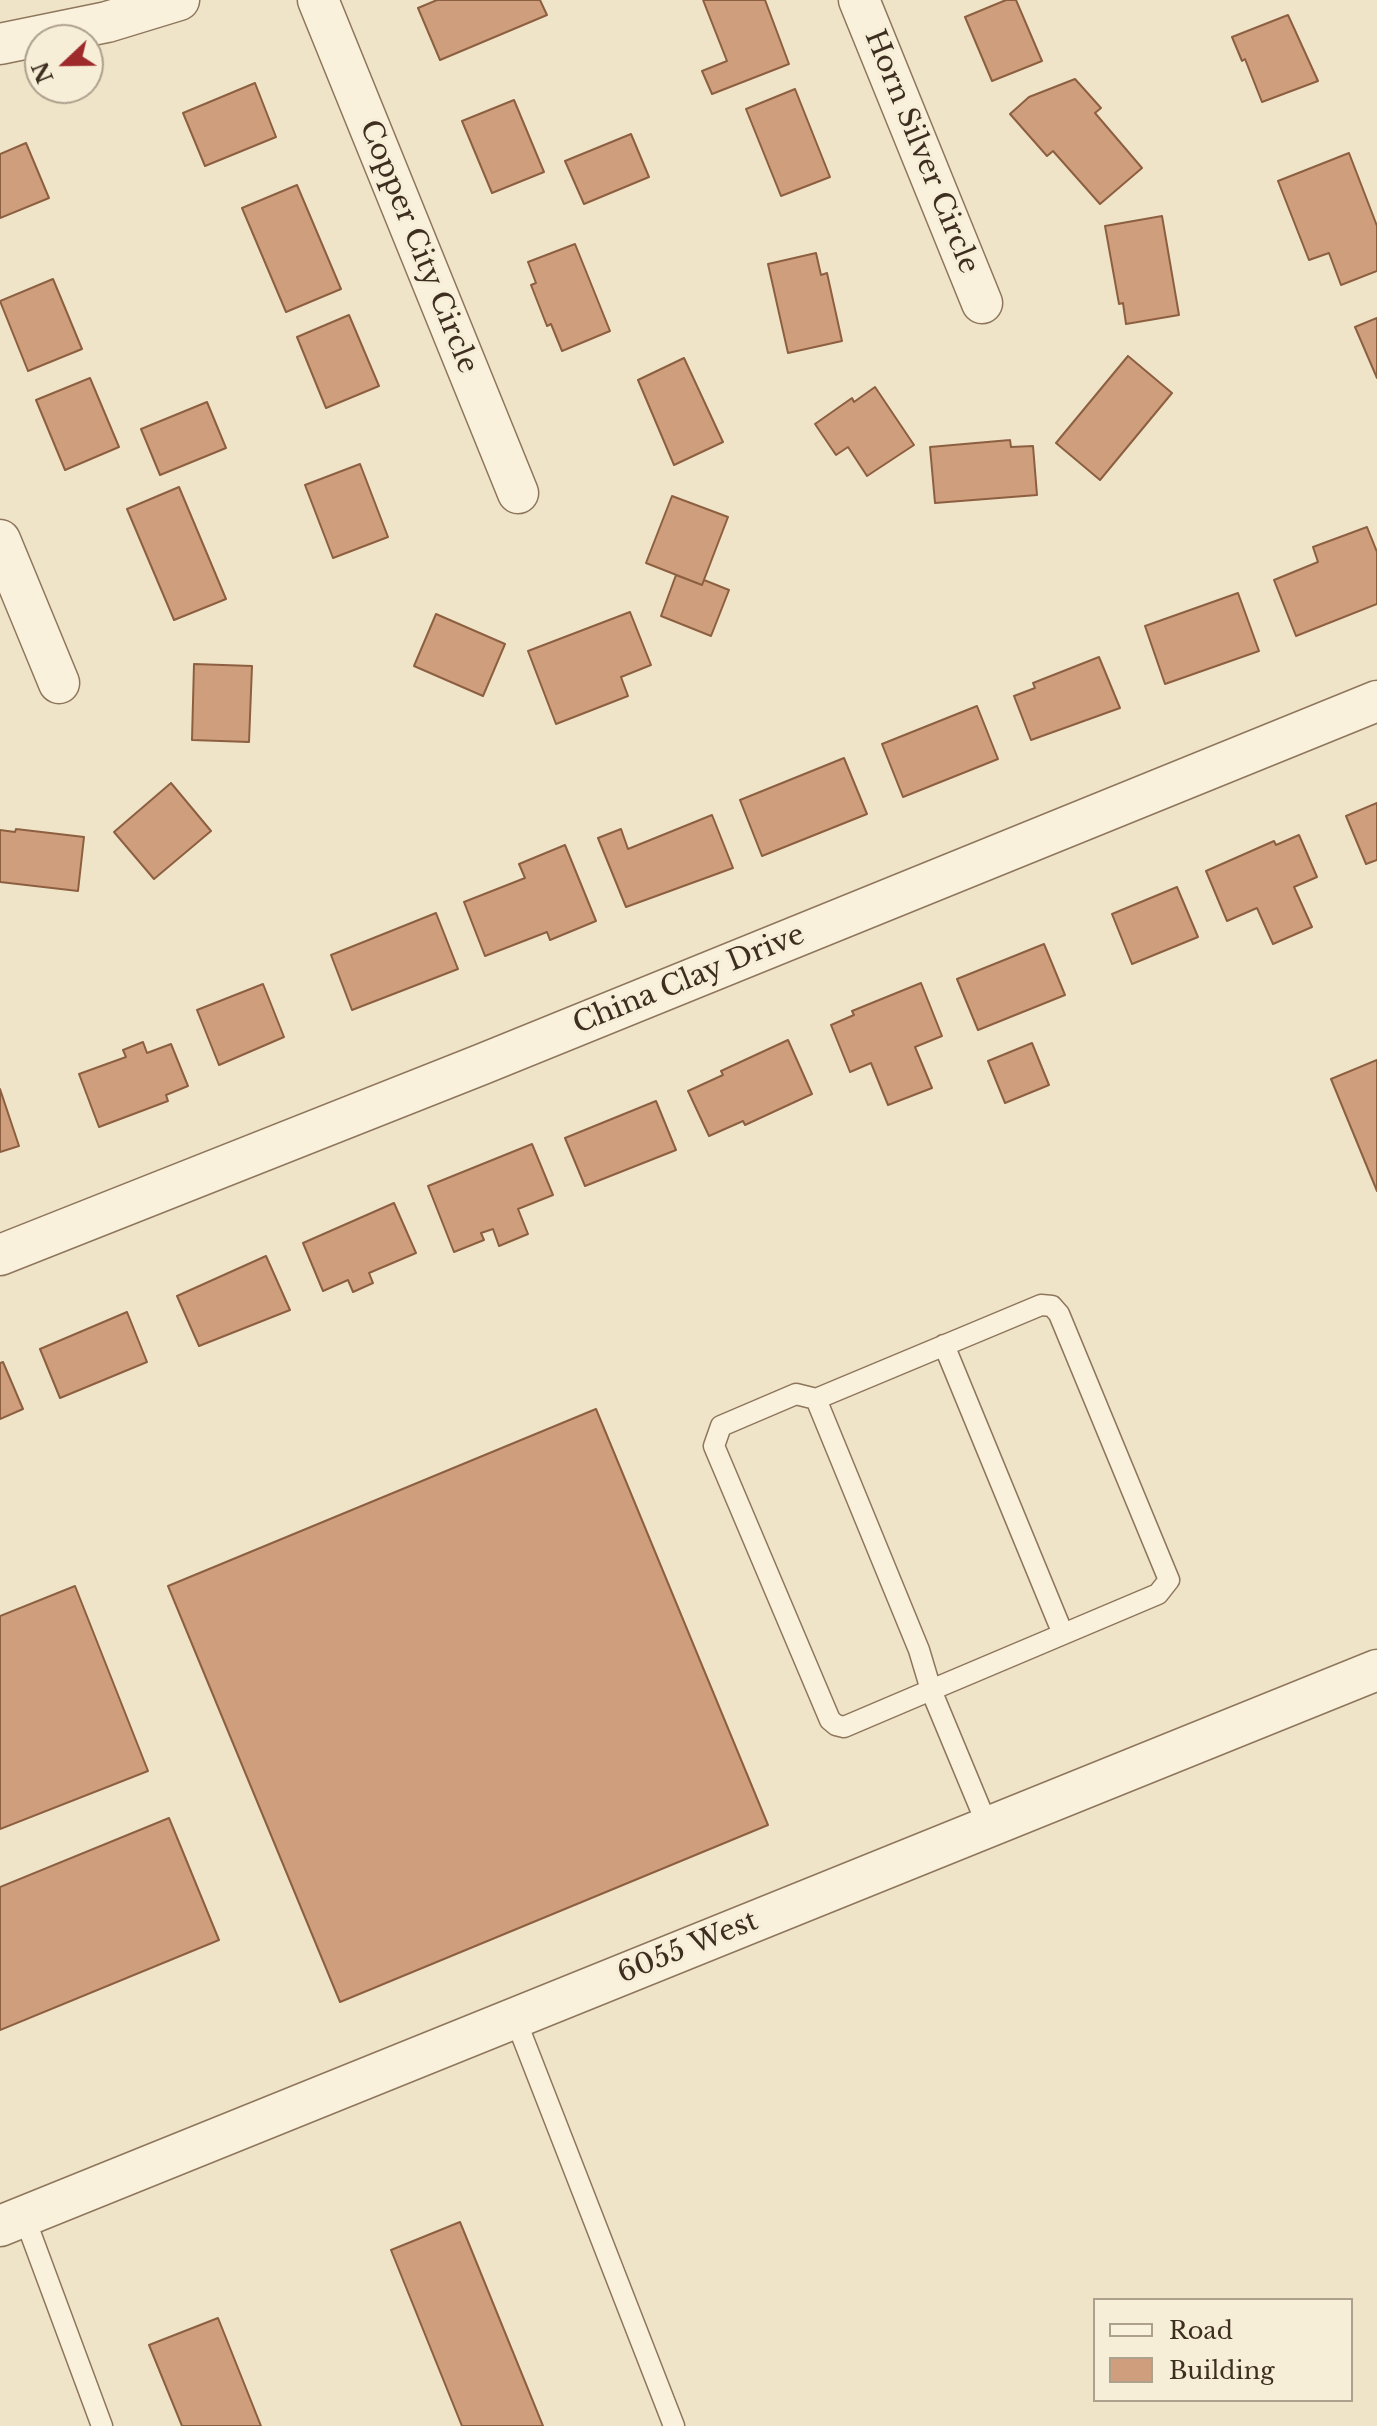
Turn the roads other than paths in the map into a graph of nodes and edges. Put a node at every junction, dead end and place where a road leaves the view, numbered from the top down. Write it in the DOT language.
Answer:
graph roads {
  1 [pos="179,0"];
  2 [pos="318,0"];
  3 [pos="859,0"];
  4 [pos="0,44"];
  5 [pos="982,303"];
  6 [pos="518,493"];
  7 [pos="0,540"];
  8 [pos="59,683"];
  9 [pos="1377,701"];
  10 [pos="0,1255"];
  11 [pos="944,1345"];
  12 [pos="816,1399"];
  13 [pos="1063,1634"];
  14 [pos="1377,1670"];
  15 [pos="931,1690"];
  16 [pos="988,1827"];
  17 [pos="515,2018"];
  18 [pos="12,2221"];
  19 [pos="102,2426"];
  20 [pos="674,2426"];
  1 -- 4 [label="street"];
  2 -- 6 [label="street, Copper City Circle"];
  3 -- 5 [label="street, Horn Silver Circle"];
  7 -- 8 [label="street"];
  9 -- 10 [label="street, China Clay Drive"];
  11 -- 12 [label="lane"];
  11 -- 13 [label="lane"];
  11 -- 13 [label="lane"];
  12 -- 15 [label="lane"];
  12 -- 15 [label="lane"];
  13 -- 15 [label="lane"];
  14 -- 16 [label="street, 6055 West"];
  15 -- 16 [label="lane"];
  16 -- 17 [label="street, 6055 West"];
  17 -- 18 [label="street, 6055 West"];
  17 -- 20 [label="lane"];
  18 -- 19 [label="lane"];
}
